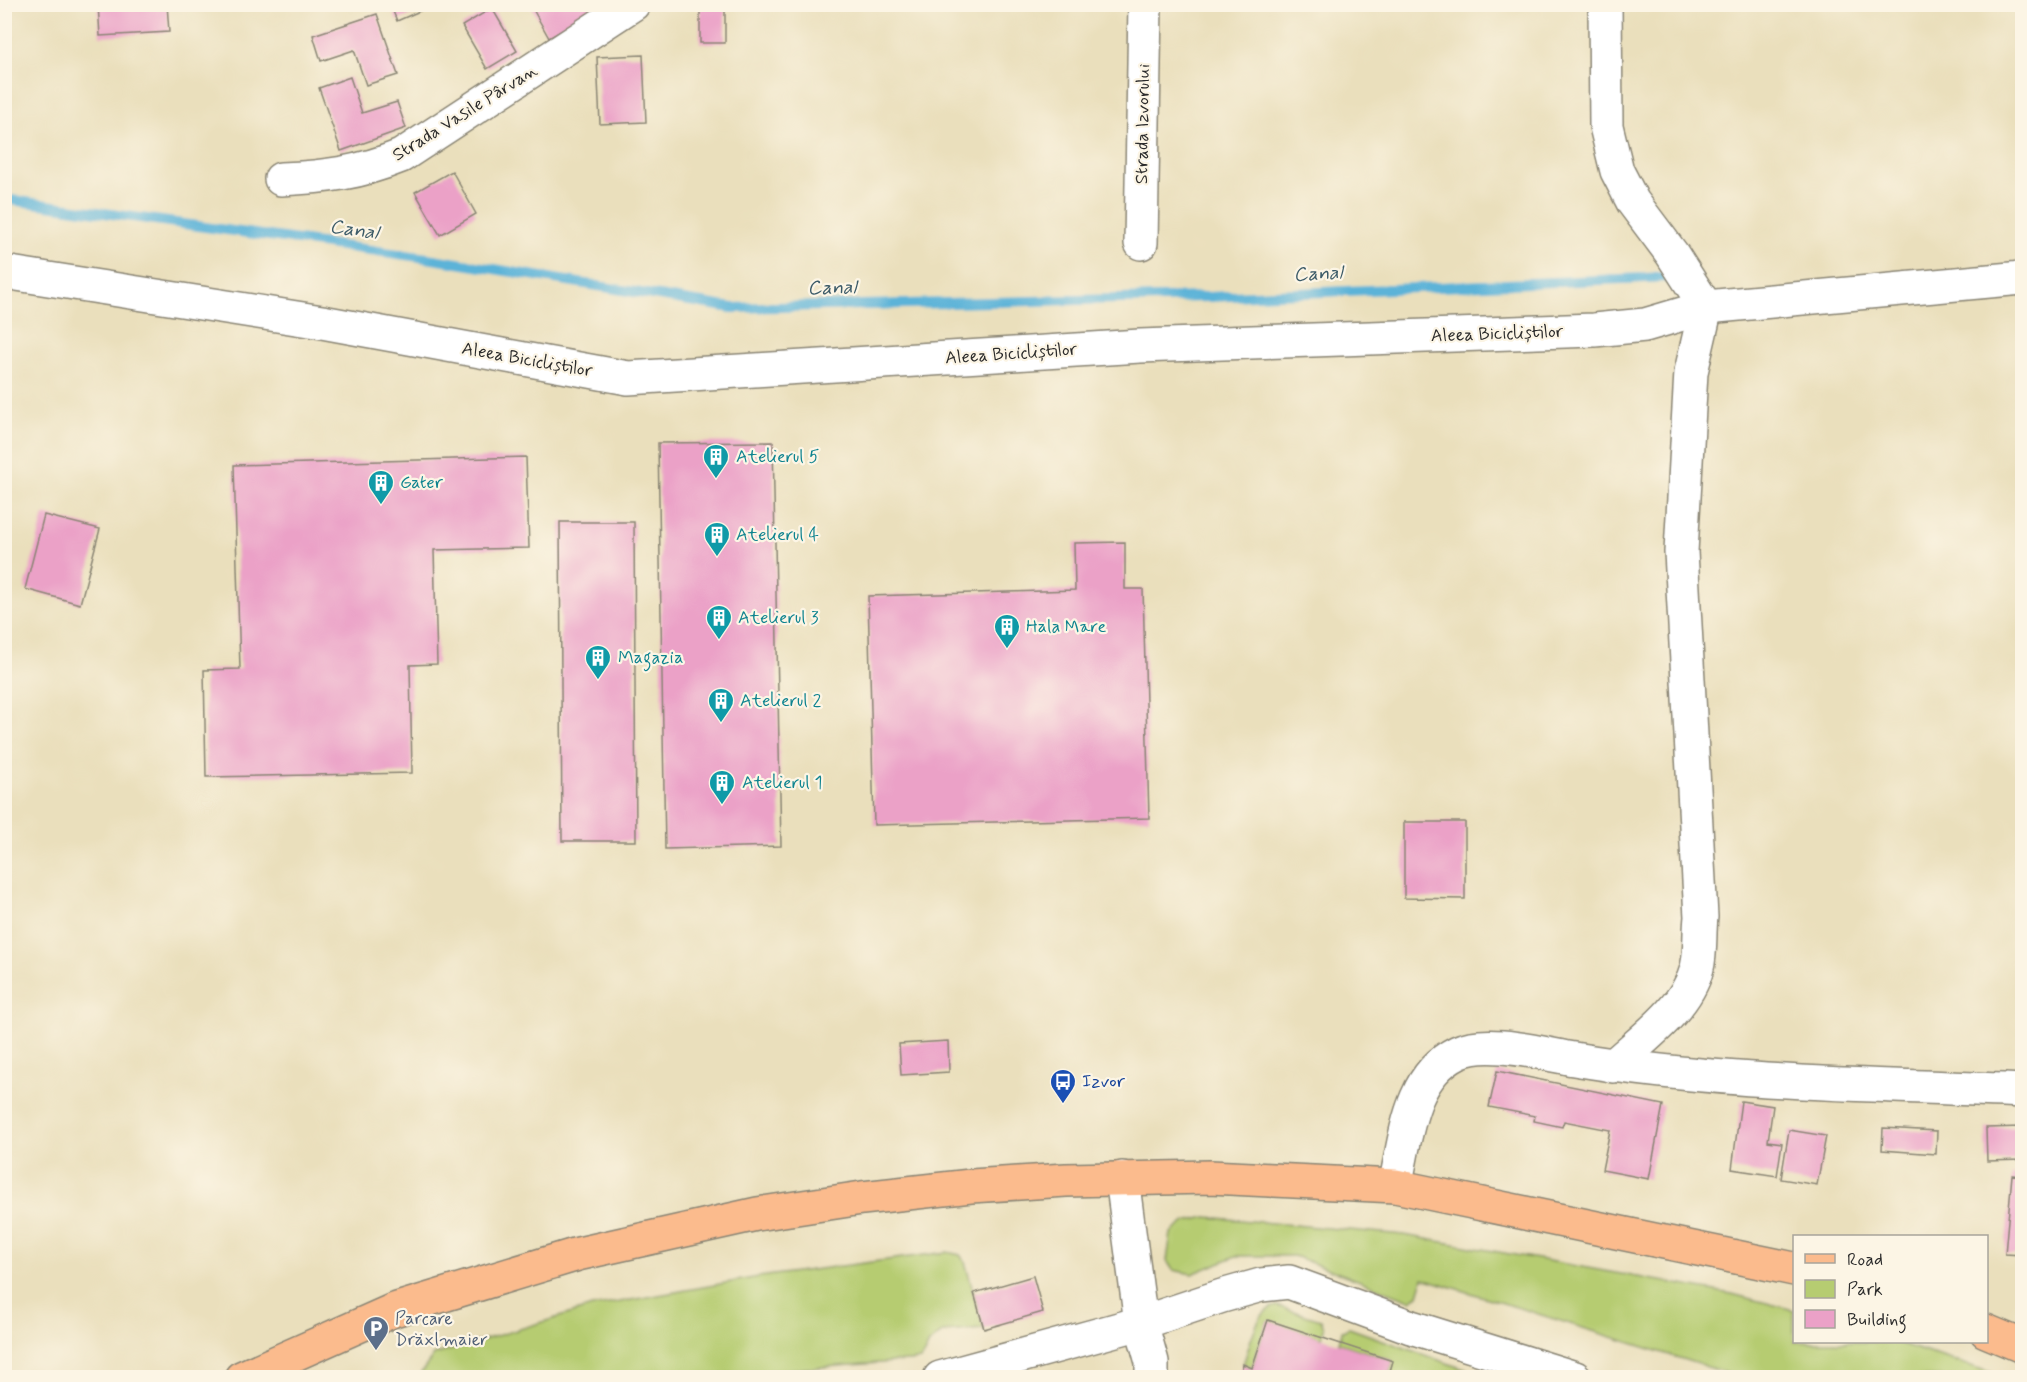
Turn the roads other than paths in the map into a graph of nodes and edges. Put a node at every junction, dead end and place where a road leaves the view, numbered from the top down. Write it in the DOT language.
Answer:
graph roads {
  1 [pos="633,4"];
  2 [pos="1145,4"];
  3 [pos="1605,4"];
  4 [pos="281,179"];
  5 [pos="1141,243"];
  6 [pos="4,272"];
  7 [pos="2022,278"];
  8 [pos="1706,307"];
  9 [pos="1613,1066"];
  10 [pos="2022,1091"];
  11 [pos="1122,1178"];
  12 [pos="1395,1186"];
  13 [pos="1793,1269"];
  14 [pos="1988,1321"];
  15 [pos="1141,1323"];
  16 [pos="2022,1325"];
  17 [pos="1988,1332"];
  18 [pos="2022,1346"];
  19 [pos="241,1377"];
  20 [pos="940,1377"];
  21 [pos="1152,1377"];
  22 [pos="1575,1377"];
  1 -- 4 [label="street, Strada Vasile Pârvan"];
  2 -- 5 [label="street, Strada Izvorului"];
  3 -- 8 [label="street"];
  6 -- 8 [label="street, Aleea Bicicliștilor"];
  7 -- 8 [label="street, Aleea Bicicliștilor"];
  8 -- 9 [label="street"];
  9 -- 10 [label="street"];
  9 -- 12 [label="street"];
  11 -- 12 [label="main road"];
  11 -- 15 [label="street"];
  11 -- 19 [label="main road"];
  12 -- 13 [label="main road"];
  14 -- 16 [label="main road"];
  15 -- 20 [label="street"];
  15 -- 21 [label="street"];
  15 -- 22 [label="street"];
  17 -- 18 [label="main road"];
}
